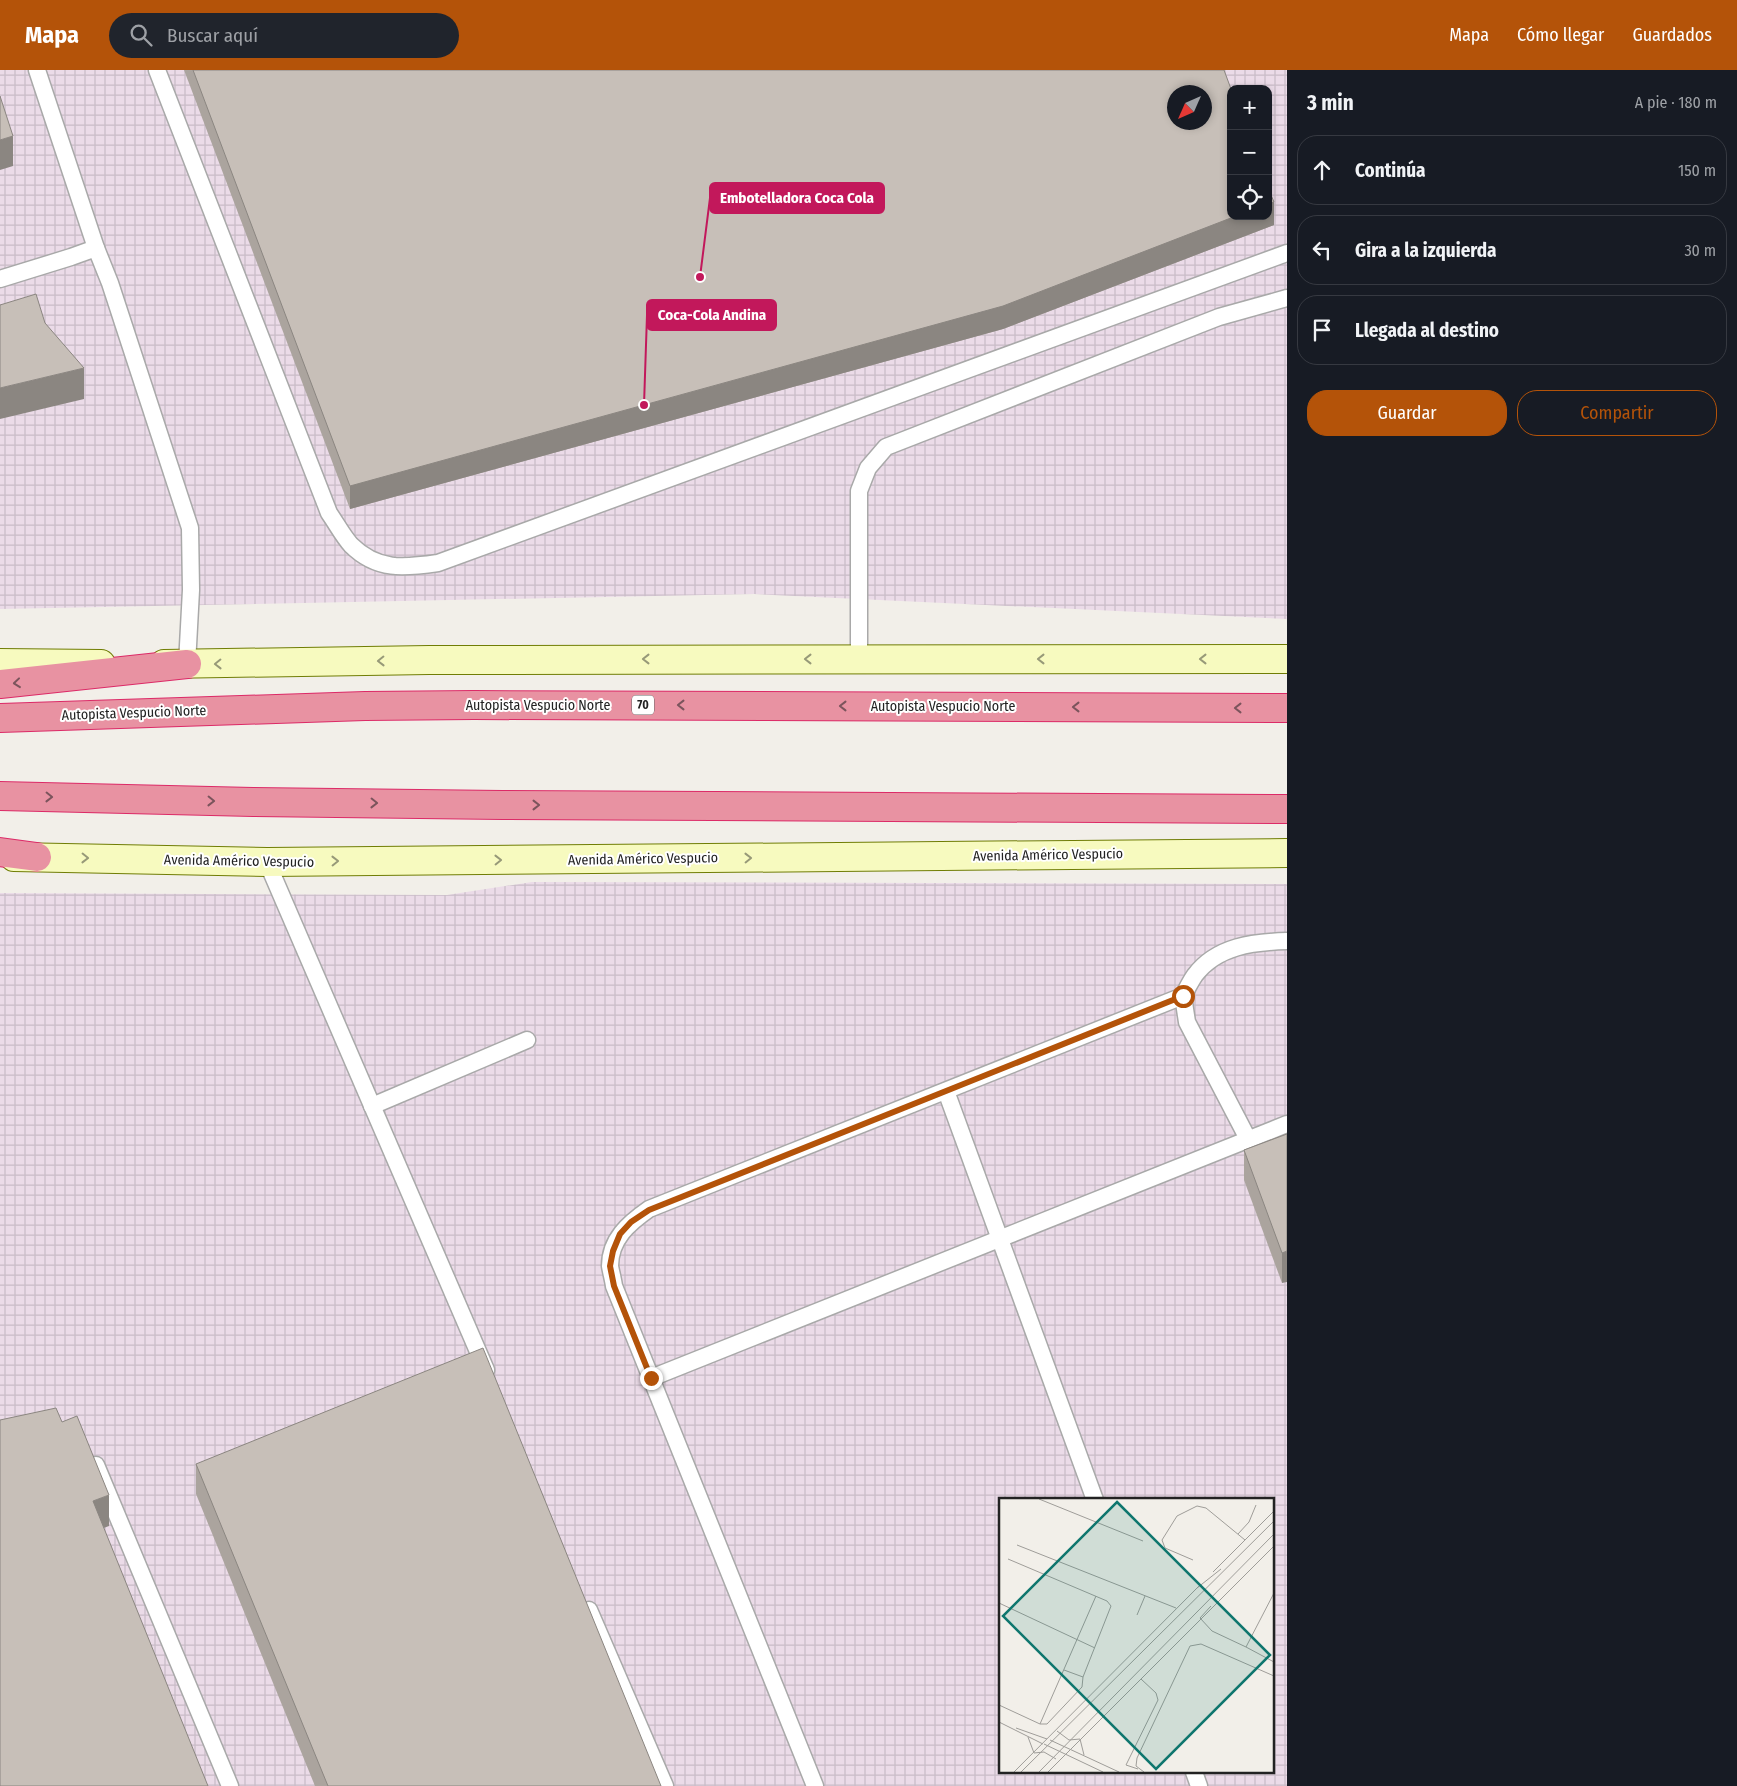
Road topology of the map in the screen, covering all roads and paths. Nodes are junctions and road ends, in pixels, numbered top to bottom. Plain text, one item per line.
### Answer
1 (37, 70) edge
2 (157, 70) edge
3 (96, 248) junction
4 (1287, 253) edge
5 (0, 279) edge
6 (1287, 298) edge
7 (859, 659) junction
8 (1287, 659) edge
9 (0, 663) edge
10 (187, 664) junction
11 (0, 684) edge
12 (1287, 708) edge
13 (0, 718) edge
14 (0, 796) edge
15 (1287, 809) edge
16 (0, 852) edge
17 (1287, 853) edge
18 (0, 857) edge
19 (37, 857) junction
20 (267, 862) junction
21 (1287, 941) edge
22 (1183, 996) junction
23 (527, 1040) dead end
24 (946, 1091) junction
25 (372, 1106) junction
26 (1287, 1124) edge
27 (1248, 1140) junction
28 (1000, 1238) junction
29 (651, 1378) junction
30 (493, 1387) edge
31 (90, 1449) edge
32 (1094, 1498) edge
33 (583, 1596) edge
34 (230, 1786) edge
35 (665, 1786) edge
36 (815, 1786) edge

1 - 3 lane
2 - 4 lane
3 - 5 lane
3 - 10 lane
6 - 7 lane
8 -> 7 main road
7 -> 10 main road
9 - 10 main road
10 -> 11 highway
12 -> 13 highway, Autopista Vespucio Norte / 70
14 -> 15 highway
16 - 19 highway
20 -> 17 main road, Avenida Américo Vespucio
18 - 19 main road, Avenida Américo Vespucio
19 -> 20 main road, Avenida Américo Vespucio
20 - 25 lane
21 - 22 lane
22 - 24 lane
22 - 27 lane
23 - 25 lane
24 - 28 lane
24 - 29 lane
25 - 30 lane
26 - 27 lane
27 - 28 lane
28 - 29 lane
28 - 32 lane
29 - 36 lane
31 - 34 lane
33 - 35 lane

